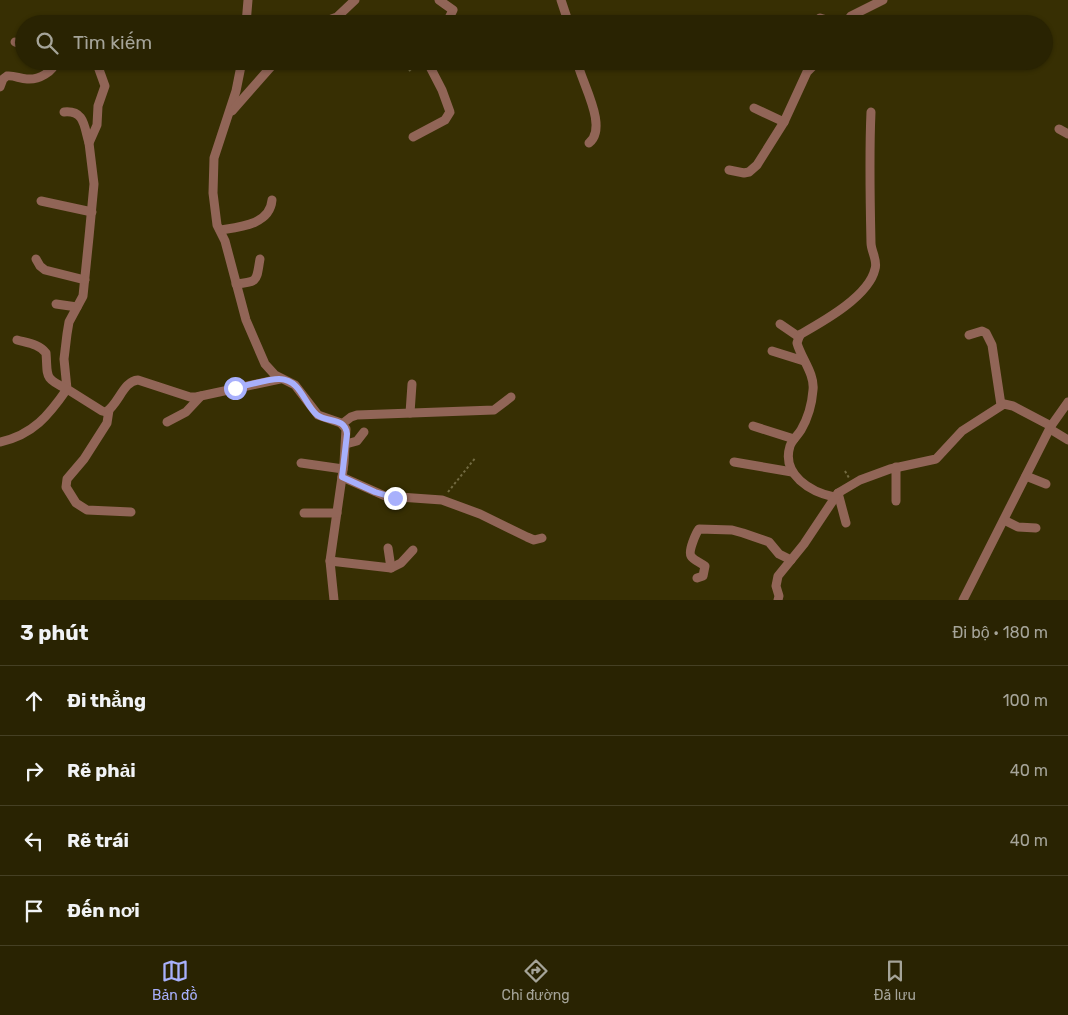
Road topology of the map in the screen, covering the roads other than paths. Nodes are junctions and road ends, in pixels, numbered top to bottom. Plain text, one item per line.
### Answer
1 (248, 0) edge
2 (354, 0) edge
3 (439, 0) edge
4 (561, 0) edge
5 (883, 0) edge
6 (247, 15) edge
7 (340, 15) edge
8 (450, 15) edge
9 (565, 15) edge
10 (853, 15) edge
11 (51, 70) edge
12 (99, 70) edge
13 (240, 70) edge
14 (268, 70) edge
15 (432, 70) edge
16 (579, 70) edge
17 (809, 70) edge
18 (0, 88) edge
19 (754, 108) dead end
20 (64, 112) dead end
21 (871, 112) dead end
22 (228, 116) junction
23 (784, 122) junction
24 (413, 137) dead end
25 (89, 143) junction
26 (589, 143) dead end
27 (729, 170) dead end
28 (272, 200) dead end
29 (41, 201) dead end
30 (92, 212) junction
31 (220, 230) junction
32 (36, 259) dead end
33 (260, 259) dead end
34 (85, 280) junction
35 (236, 284) junction
36 (56, 304) dead end
37 (78, 307) junction
38 (780, 324) dead end
39 (969, 335) dead end
40 (799, 336) junction
41 (17, 340) dead end
42 (772, 351) dead end
43 (804, 361) junction
44 (280, 379) junction
45 (412, 384) dead end
46 (67, 389) junction
47 (201, 396) junction
48 (511, 397) dead end
49 (1068, 402) edge
50 (1001, 405) junction
51 (109, 410) junction
52 (410, 413) junction
53 (167, 422) dead end
54 (342, 424) junction
55 (753, 426) dead end
56 (1050, 428) junction
57 (364, 432) dead end
58 (794, 439) junction
59 (1068, 440) edge
60 (0, 442) edge
61 (346, 444) junction
62 (734, 462) dead end
63 (301, 463) dead end
64 (896, 467) junction
65 (792, 472) junction
66 (342, 473) junction
67 (1026, 476) junction
68 (1046, 484) dead end
69 (836, 495) junction
70 (896, 501) dead end
71 (131, 512) dead end
72 (337, 513) junction
73 (304, 514) dead end
74 (1004, 520) junction
75 (846, 523) dead end
76 (1036, 528) dead end
77 (542, 538) dead end
78 (388, 548) dead end
79 (413, 550) dead end
80 (790, 560) junction
81 (330, 561) junction
82 (391, 568) junction
83 (697, 578) dead end
84 (334, 600) edge
85 (778, 600) edge
86 (963, 600) edge

1 - 6 street
2 - 7 street
3 - 8 street
4 - 9 street
5 - 10 street
11 - 18 street
12 - 25 street
13 - 22 street
14 - 22 street
15 - 24 street
16 - 26 street
17 - 23 street
19 - 23 street
20 - 25 street
21 - 40 street
22 - 31 street
23 - 27 street
25 - 30 street
28 - 31 street
29 - 30 street
30 - 34 street
31 - 35 street
32 - 34 street
33 - 35 street
34 - 37 street
35 - 44 street
36 - 37 street
37 - 46 street
38 - 40 street
39 - 50 street
40 - 43 street
41 - 46 street
42 - 43 street
43 - 58 street
44 - 47 street
44 - 54 street
45 - 52 street
46 - 51 street
46 - 60 street
47 - 51 street
47 - 53 street
48 - 52 street
49 - 56 street
50 - 56 street
50 - 64 street
51 - 71 street
52 - 54 street
54 - 61 street
55 - 58 street
56 - 59 street
56 - 67 street
57 - 61 street
58 - 65 street
61 - 66 street
62 - 65 street
63 - 66 street
64 - 69 street
64 - 70 street
65 - 69 street
66 - 72 street
66 - 77 street
67 - 68 street
67 - 74 street
69 - 75 street
69 - 80 street
72 - 73 street
72 - 81 street
74 - 76 street
74 - 86 street
78 - 82 street
79 - 82 street
80 - 83 street
80 - 85 street
81 - 82 street
81 - 84 street

